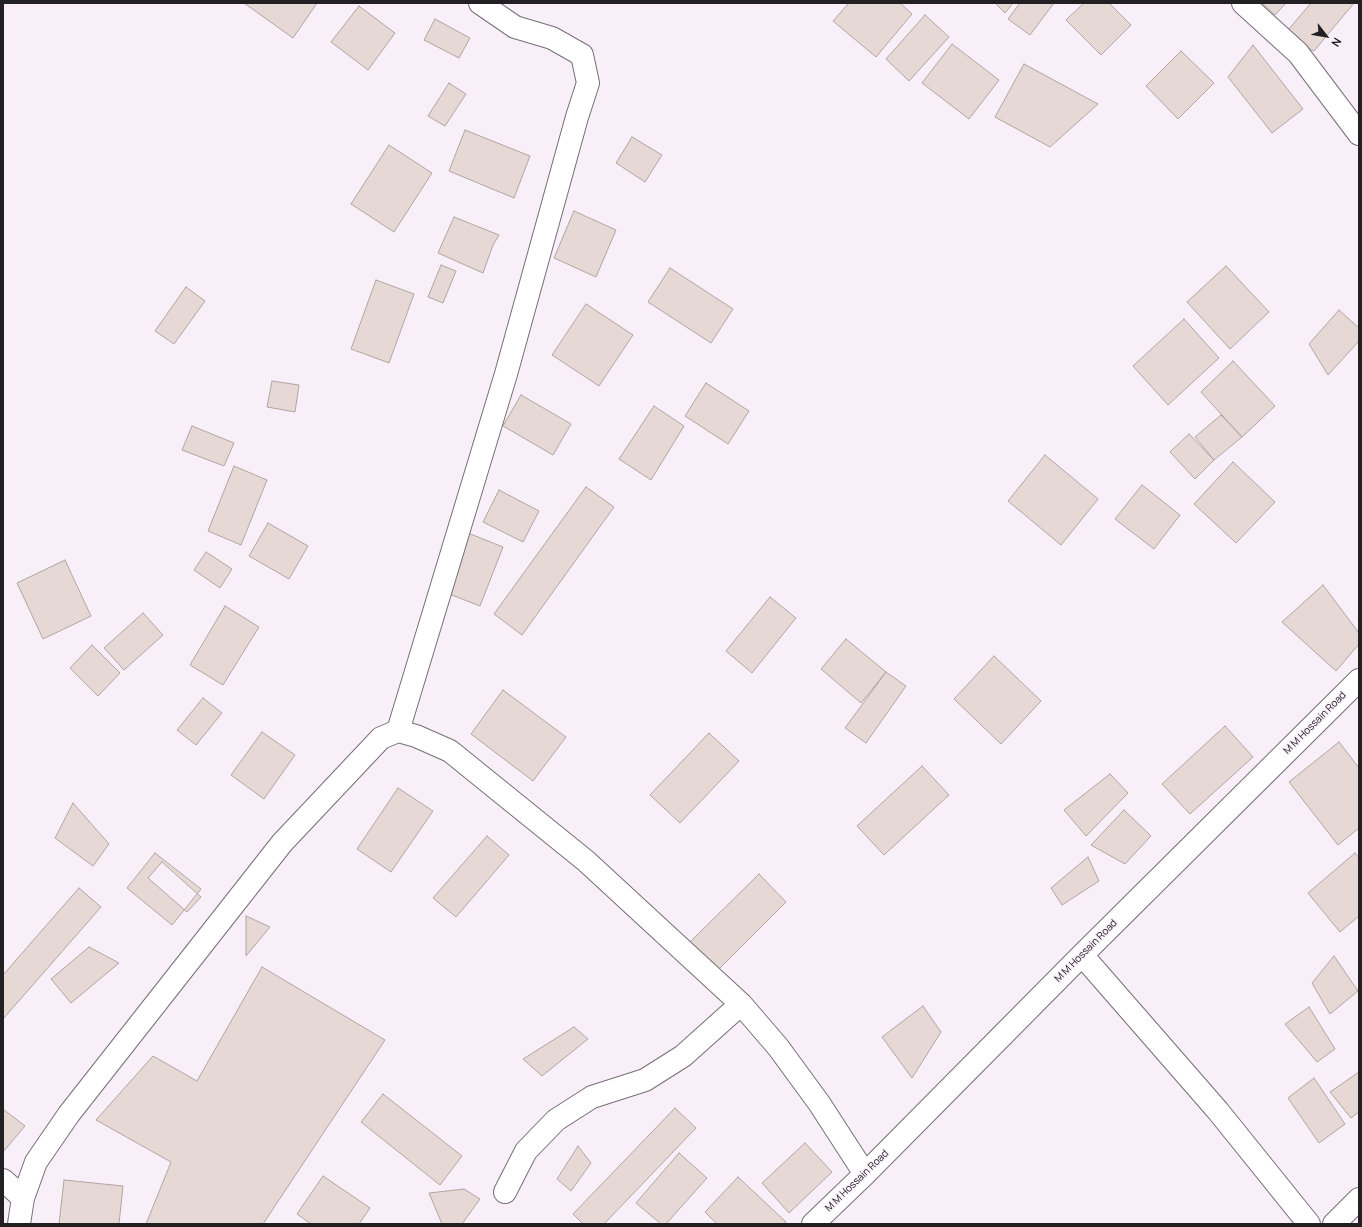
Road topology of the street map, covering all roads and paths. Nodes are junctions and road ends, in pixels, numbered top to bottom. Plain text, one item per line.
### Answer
1 (480, 3) edge
2 (1243, 3) edge
3 (1359, 134) edge
4 (1359, 680) edge
5 (398, 731) junction
6 (1082, 955) junction
7 (741, 1004) junction
8 (865, 1174) junction
9 (3, 1180) edge
10 (505, 1192) dead end
11 (24, 1198) junction
12 (1359, 1199) edge
13 (20, 1224) edge
14 (813, 1224) edge
15 (1309, 1224) edge
16 (1334, 1224) edge

1 - 5 street
2 - 3 street
4 - 6 street, M M Hossain Road
5 - 7 street
5 - 11 street
6 - 8 street, M M Hossain Road
6 - 15 street
7 - 8 street
7 - 10 street
8 - 14 street, M M Hossain Road
9 - 11 street
11 - 13 street
12 - 16 street

